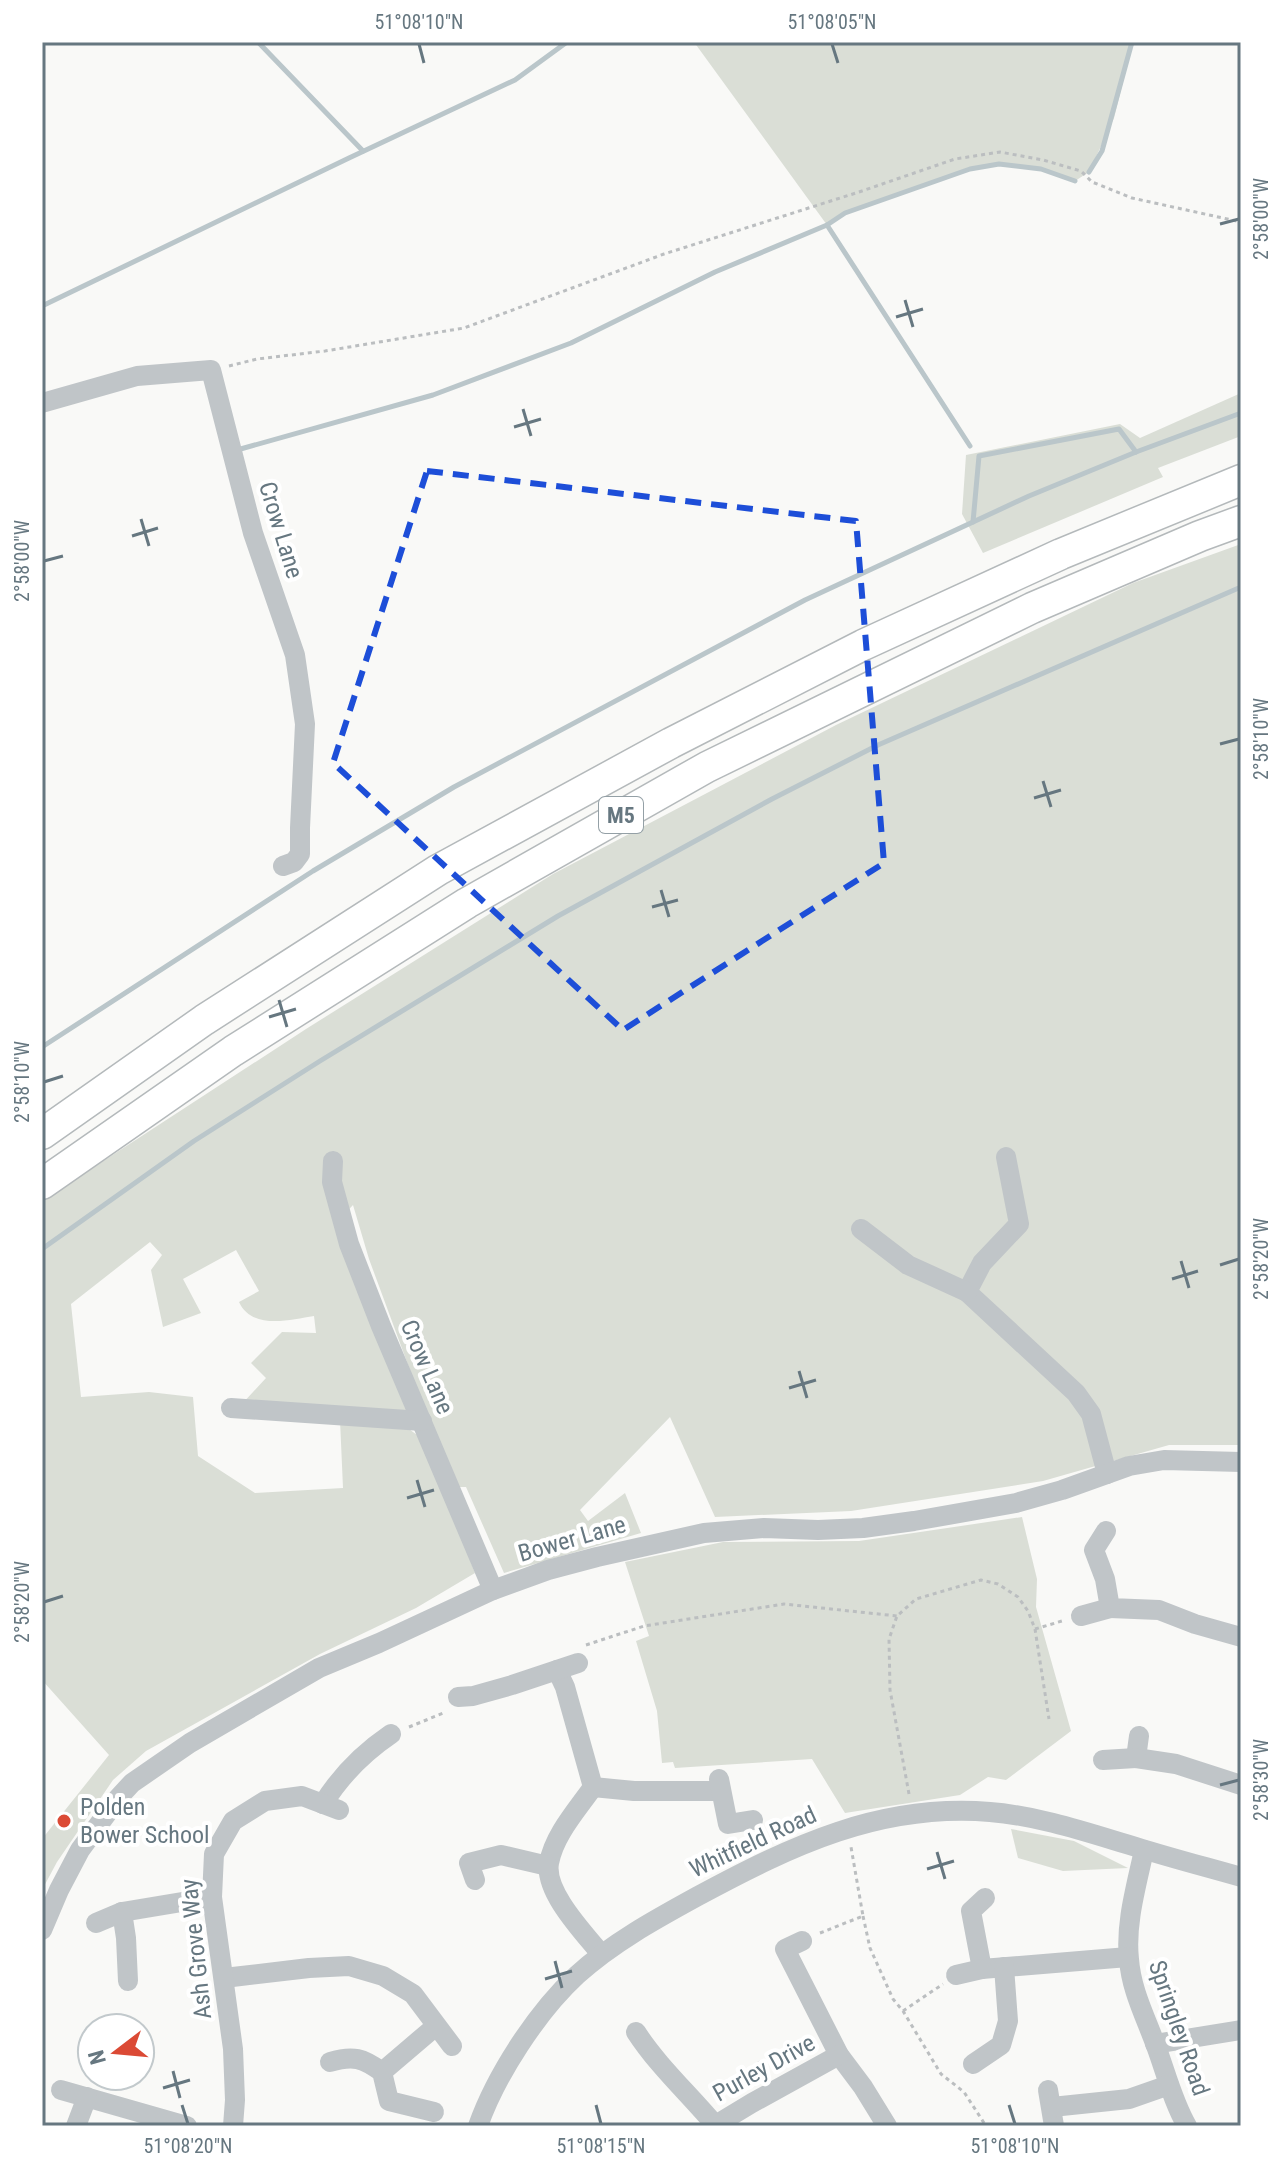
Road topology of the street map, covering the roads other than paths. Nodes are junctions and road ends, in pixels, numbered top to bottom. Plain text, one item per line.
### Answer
1 (42, 403) edge
2 (1241, 480) edge
3 (1241, 521) edge
4 (283, 866) dead end
5 (42, 1134) edge
6 (1006, 1157) dead end
7 (333, 1161) dead end
8 (42, 1184) edge
9 (861, 1229) dead end
10 (967, 1292) junction
11 (231, 1408) dead end
12 (422, 1421) junction
13 (1241, 1462) edge
14 (1107, 1474) junction
15 (1106, 1531) dead end
16 (493, 1590) junction
17 (1110, 1608) junction
18 (1081, 1616) road end
19 (1239, 1630) edge
20 (578, 1663) road end
21 (557, 1670) junction
22 (465, 1696) road end
23 (391, 1734) road end
24 (1139, 1736) dead end
25 (1136, 1758) junction
26 (1103, 1760) dead end
27 (1241, 1785) edge
28 (593, 1787) junction
29 (753, 1820) dead end
30 (1144, 1850) junction
31 (548, 1866) junction
32 (466, 1871) dead end
33 (1241, 1877) edge
34 (212, 1897) junction
35 (971, 1905) dead end
36 (122, 1912) junction
37 (96, 1923) dead end
38 (42, 1930) edge
39 (785, 1949) road end
40 (601, 1954) junction
41 (1128, 1957) junction
42 (1004, 1967) junction
43 (982, 1969) junction
44 (956, 1975) road end
45 (224, 1978) junction
46 (128, 1981) dead end
47 (436, 2026) junction
48 (1241, 2030) edge
49 (636, 2032) dead end
50 (1155, 2044) junction
51 (452, 2046) dead end
52 (839, 2055) junction
53 (332, 2056) dead end
54 (973, 2064) dead end
55 (382, 2072) junction
56 (1169, 2085) junction
57 (61, 2090) dead end
58 (87, 2097) junction
59 (1051, 2108) edge
60 (434, 2112) dead end
61 (714, 2125) edge
62 (76, 2126) edge
63 (187, 2126) edge
64 (233, 2126) edge
65 (478, 2126) edge
66 (887, 2126) edge
67 (1187, 2126) edge

1 - 4 street, Crow Lane
2 - 5 highway, M5
3 - 8 highway, M5
6 - 10 street
7 - 12 street, Crow Lane
9 - 10 street
10 - 14 street
11 - 12 street
12 - 16 street, Crow Lane
13 - 14 street, Bower Lane
14 - 16 street, Bower Lane
15 - 17 street
16 - 38 street, Bower Lane
17 - 18 street
17 - 19 street
20 - 21 street
21 - 22 street
21 - 28 street
23 - 34 street, Ash Grove Way
24 - 25 street
25 - 26 street
25 - 27 street
28 - 29 street
28 - 31 street
30 - 33 street, Whitfield Road
30 - 40 street, Whitfield Road
30 - 41 street, Springley Road
31 - 32 street
31 - 40 street
34 - 36 street
34 - 45 street, Ash Grove Way
35 - 43 street
36 - 37 street
36 - 46 street
39 - 52 street, Purley Drive
40 - 65 street, Whitfield Road
41 - 42 street
41 - 50 street, Springley Road
42 - 43 street
42 - 54 street
43 - 44 street
45 - 47 street
45 - 64 street, Ash Grove Way
47 - 51 street
47 - 55 street
48 - 50 street
49 - 61 street
50 - 56 street, Springley Road
52 - 61 street, Purley Drive
52 - 66 street, Purley Drive
53 - 55 street
55 - 60 street
56 - 59 street
56 - 67 street, Springley Road
57 - 58 street
58 - 62 street
58 - 63 street

